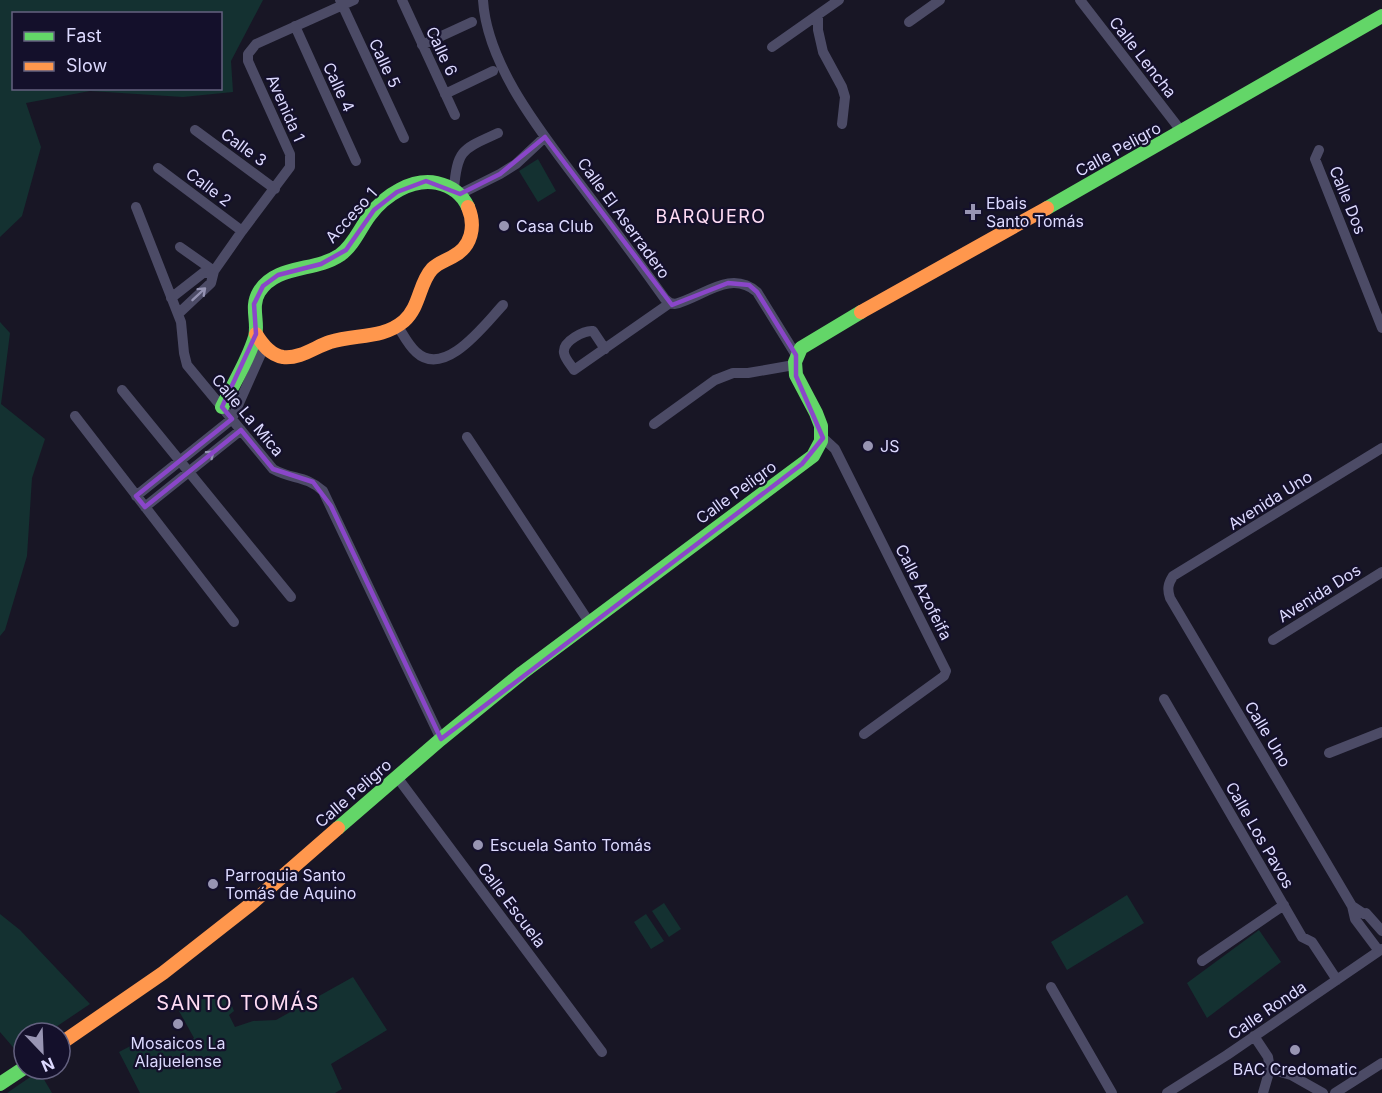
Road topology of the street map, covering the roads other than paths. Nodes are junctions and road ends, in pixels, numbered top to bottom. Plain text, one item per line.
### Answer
1 (354, 0) edge
2 (402, 0) edge
3 (483, 0) edge
4 (839, 0) edge
5 (939, 0) edge
6 (1080, 0) edge
7 (341, 3) edge
8 (818, 15) junction
9 (1382, 15) edge
10 (472, 22) dead end
11 (909, 22) dead end
12 (295, 26) junction
13 (422, 45) junction
14 (772, 47) dead end
15 (493, 71) dead end
16 (445, 94) junction
17 (455, 115) dead end
18 (842, 124) dead end
19 (195, 130) dead end
20 (1182, 132) junction
21 (498, 134) dead end
22 (545, 136) junction
23 (404, 138) dead end
24 (1319, 150) dead end
25 (356, 161) dead end
26 (159, 168) dead end
27 (275, 189) junction
28 (457, 192) junction
29 (136, 207) dead end
30 (242, 231) junction
31 (180, 247) dead end
32 (214, 271) junction
33 (171, 298) junction
34 (670, 303) junction
35 (503, 305) dead end
36 (178, 314) junction
37 (397, 325) junction
38 (1382, 328) edge
39 (256, 334) junction
40 (264, 347) junction
41 (605, 349) dead end
42 (795, 360) junction
43 (122, 390) dead end
44 (222, 407) junction
45 (75, 416) dead end
46 (232, 420) junction
47 (654, 424) dead end
48 (241, 430) junction
49 (467, 437) dead end
50 (823, 438) junction
51 (1382, 448) edge
52 (180, 462) junction
53 (189, 472) junction
54 (136, 496) junction
55 (145, 507) junction
56 (1382, 572) edge
57 (1173, 576) joint
58 (291, 597) dead end
59 (234, 622) dead end
60 (589, 622) junction
61 (1273, 640) dead end
62 (1164, 699) dead end
63 (1382, 732) edge
64 (864, 734) dead end
65 (441, 739) junction
66 (1329, 753) dead end
67 (398, 777) junction
68 (1284, 905) junction
69 (1352, 906) junction
70 (1382, 931) edge
71 (1381, 950) edge
72 (1202, 961) dead end
73 (1337, 980) junction
74 (1051, 987) dead end
75 (72, 1036) edge
76 (1254, 1036) junction
77 (602, 1052) dead end
78 (1382, 1063) edge
79 (1270, 1069) junction
80 (1169, 1092) edge
81 (1112, 1093) edge
82 (1263, 1093) edge
83 (1323, 1093) edge
84 (1335, 1093) edge

1 - 7 street, Avenida 1
2 - 13 street, Calle 6
3 - 22 street, Calle El Aserradero
4 - 8 street
5 - 11 street
6 - 20 street, Calle Lencha
7 - 12 street, Avenida 1
7 - 23 street, Calle 5
8 - 14 street
8 - 18 street
9 - 20 main road, Calle Peligro
10 - 13 street
12 - 25 street, Calle 4
12 - 27 street, Avenida 1
13 - 16 street, Calle 6
15 - 16 street
16 - 17 street, Calle 6
19 - 27 street, Calle 3
20 - 42 main road, Calle Peligro
21 - 28 street
22 - 28 street
22 - 34 street, Calle El Aserradero
24 - 38 street, Calle Dos
26 - 30 street, Calle 2
27 - 30 street, Avenida 1
28 - 37 main road
28 - 39 main road, Acceso 1
29 - 33 street, Calle La Mica
30 - 32 street, Avenida 1
31 - 32 street
32 - 33 street, Avenida 1
36 -> 32 street, Avenida 1
33 - 36 street, Calle La Mica
34 - 41 street
34 - 42 street, Calle El Aserradero
35 - 37 street
36 - 44 street, Calle La Mica
37 - 40 main road
39 - 40 main road, Acceso 1
39 - 44 main road, Acceso 1
40 - 46 street
42 - 47 street
42 - 50 main road
43 - 52 street
44 - 46 street, Calle La Mica
45 - 54 street
46 - 48 street, Calle La Mica
46 - 52 street
53 -> 48 street
48 - 65 street, Calle La Mica
49 - 60 street
50 - 60 main road, Calle Peligro
50 - 64 street, Calle Azofeifa
51 - 57 street, Avenida Uno
52 - 53 street
52 - 54 street
53 - 55 street
53 - 58 street
54 - 55 street
55 - 59 street
56 - 61 street, Avenida Dos
57 - 69 street, Calle Uno
60 - 65 main road, Calle Peligro
62 - 68 street, Calle Los Pavos
63 - 66 street
65 - 67 main road, Calle Peligro
67 - 75 main road, Calle Peligro
67 - 77 street, Calle Escuela
68 - 72 street
68 - 73 street, Calle Los Pavos
69 - 70 street, Calle Uno
69 - 71 street, Calle Uno
71 - 73 street, Calle Ronda
73 - 76 street, Calle Ronda
74 - 81 street
76 - 79 street
76 - 80 street, Calle Ronda
78 - 84 street
79 - 82 street
79 - 83 street

